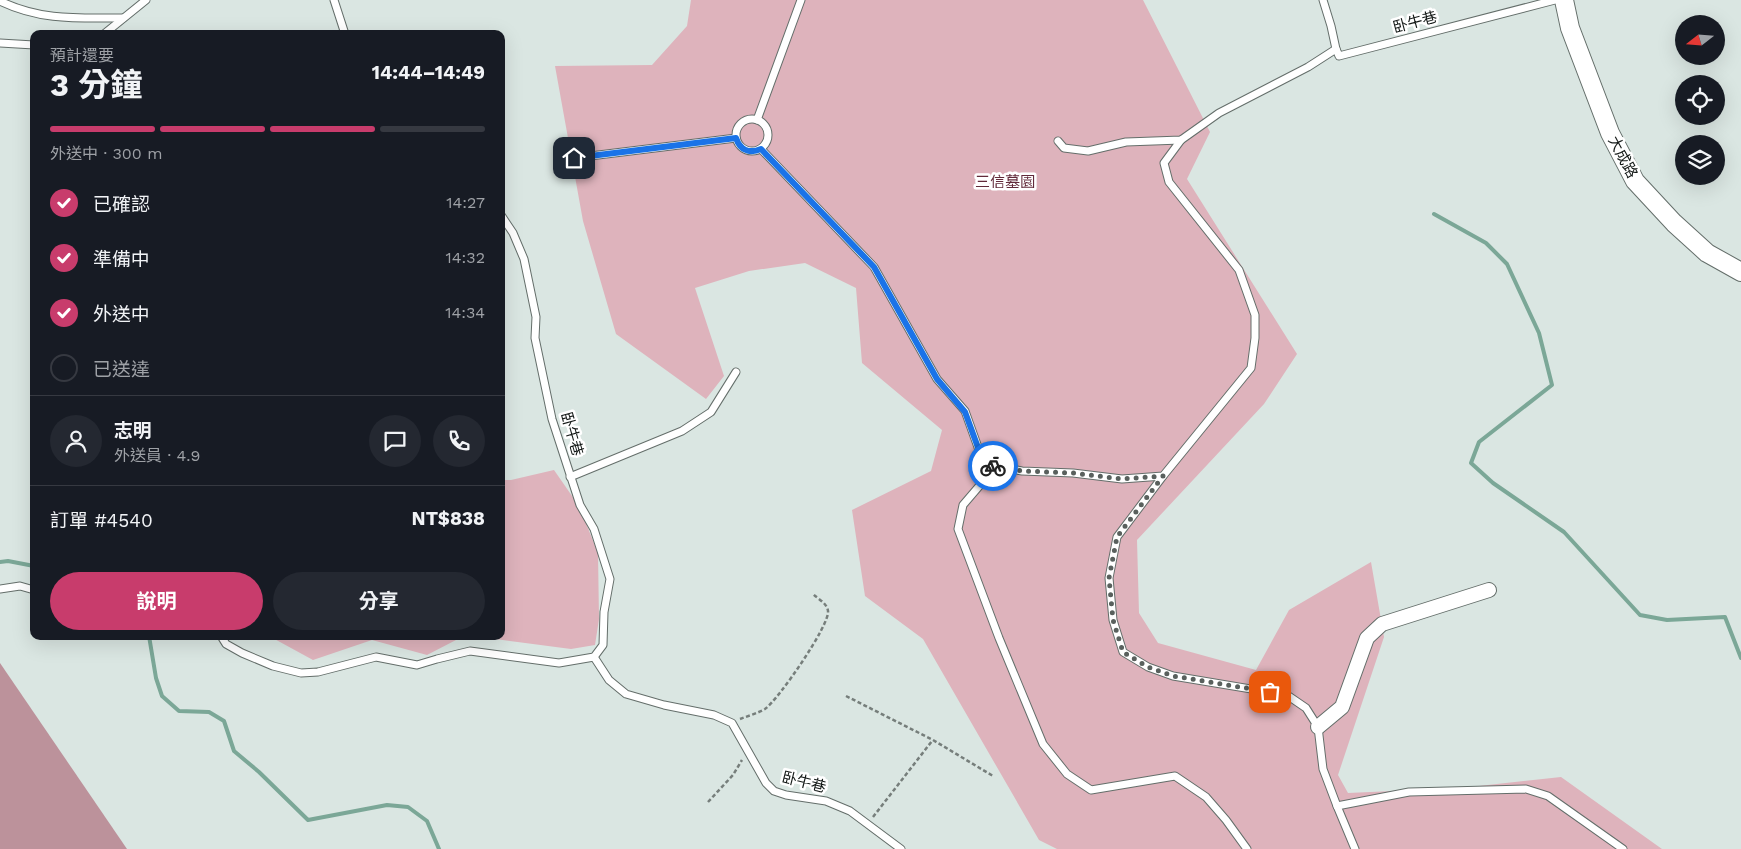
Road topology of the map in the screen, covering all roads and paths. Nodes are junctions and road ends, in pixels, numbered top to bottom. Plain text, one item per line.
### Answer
1 (146, 0) edge
2 (334, 0) edge
3 (801, 0) edge
4 (1322, 0) edge
5 (1555, 0) edge
6 (1564, 0) edge
7 (0, 2) edge
8 (123, 18) junction
9 (109, 30) edge
10 (344, 30) edge
11 (0, 43) edge
12 (30, 45) edge
13 (1336, 49) junction
14 (757, 120) junction
15 (736, 138) junction
16 (1181, 140) junction
17 (1058, 141) dead end
18 (761, 149) junction
19 (574, 158) dead end
20 (505, 221) edge
21 (1741, 272) edge
22 (736, 372) dead end
23 (984, 464) junction
24 (1163, 476) junction
25 (570, 477) junction
26 (0, 589) edge
27 (30, 589) edge
28 (1489, 590) dead end
29 (812, 594) dead end
30 (224, 640) edge
31 (594, 657) junction
32 (846, 696) dead end
33 (732, 722) junction
34 (1318, 727) junction
35 (933, 740) junction
36 (747, 750) junction
37 (993, 776) dead end
38 (708, 802) dead end
39 (1336, 806) junction
40 (867, 824) junction
41 (901, 849) edge
42 (1247, 849) edge
43 (1355, 849) edge
44 (1622, 849) edge

1 - 8 lane
2 - 10 lane
3 - 14 lane
4 - 13 lane
5 - 13 lane, 卧牛巷
6 - 21 street, 大成路
7 - 8 lane
8 - 9 lane
11 - 12 lane
13 - 16 lane
14 - 15 lane
14 - 18 lane
15 - 18 lane
15 - 19 lane
16 - 17 lane
16 - 24 lane
18 - 23 lane
20 - 25 lane, 卧牛巷
22 - 25 lane
23 - 24 lane
23 - 42 lane
24 - 34 lane
25 - 31 lane, 卧牛巷
26 - 27 lane
28 - 34 street
29 - 33 path
30 - 31 lane
31 - 33 lane
32 - 35 path
33 - 36 lane, 卧牛巷
34 - 39 lane
35 - 37 path
35 - 40 path
36 - 38 path
36 - 40 lane, 卧牛巷
39 - 43 lane
39 - 44 lane
40 - 41 lane, 卧牛巷

